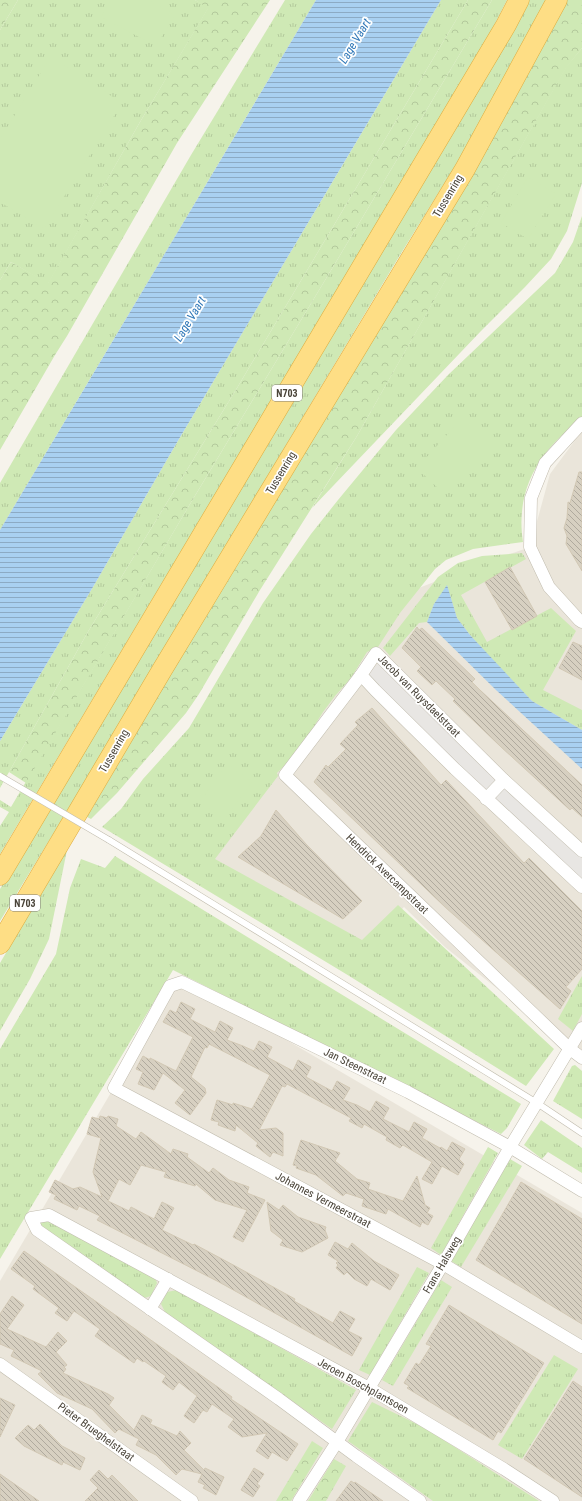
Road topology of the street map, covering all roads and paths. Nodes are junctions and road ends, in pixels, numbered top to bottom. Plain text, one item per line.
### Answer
1 (519, 0) edge
2 (557, 0) edge
3 (582, 423) edge
4 (582, 622) edge
5 (361, 675) junction
6 (0, 776) edge
7 (504, 780) junction
8 (486, 799) junction
9 (582, 851) edge
10 (0, 875) edge
11 (582, 887) edge
12 (0, 944) edge
13 (582, 1028) edge
14 (143, 1034) joint
15 (570, 1049) junction
16 (582, 1058) edge
17 (537, 1103) junction
18 (582, 1133) edge
19 (510, 1147) junction
20 (582, 1191) edge
21 (443, 1264) junction
22 (168, 1279) junction
23 (150, 1309) junction
24 (582, 1347) edge
25 (0, 1364) edge
26 (369, 1388) junction
27 (337, 1442) junction
28 (192, 1501) edge
29 (299, 1501) edge
30 (420, 1501) edge
31 (553, 1501) edge

1 - 10 highway, N703
2 - 12 highway, Tussenring / N703
3 - 4 street
5 - 7 street, Jacob van Ruysdaelstraat
5 - 8 street
5 - 15 street, Hendrick Avercampstraat
6 - 17 lane, bridge
7 - 8 street
7 - 9 street, Jacob van Ruysdaelstraat
8 - 11 street
13 - 15 street, Frans Halsweg
14 - 19 street, Jan Steenstraat
14 - 21 street, Johannes Vermeerstraat
15 - 16 street, Hendrick Avercampstraat
15 - 17 street, Frans Halsweg
17 - 18 lane
17 - 19 street, Frans Halsweg
19 - 20 street, Jan Steenstraat
19 - 21 street, Frans Halsweg
21 - 24 street, Johannes Vermeerstraat
21 - 26 street, Frans Halsweg
22 - 23 street
22 - 23 street, Jeroen Boschplantsoen
22 - 26 street, Jeroen Boschplantsoen
23 - 27 street, Jeroen Boschplantsoen
25 - 28 street, Pieter Brueghelstraat
26 - 27 street, Frans Halsweg
26 - 31 street, Jeroen Boschplantsoen
27 - 29 street, Frans Halsweg
27 - 30 street, Jeroen Boschplantsoen

